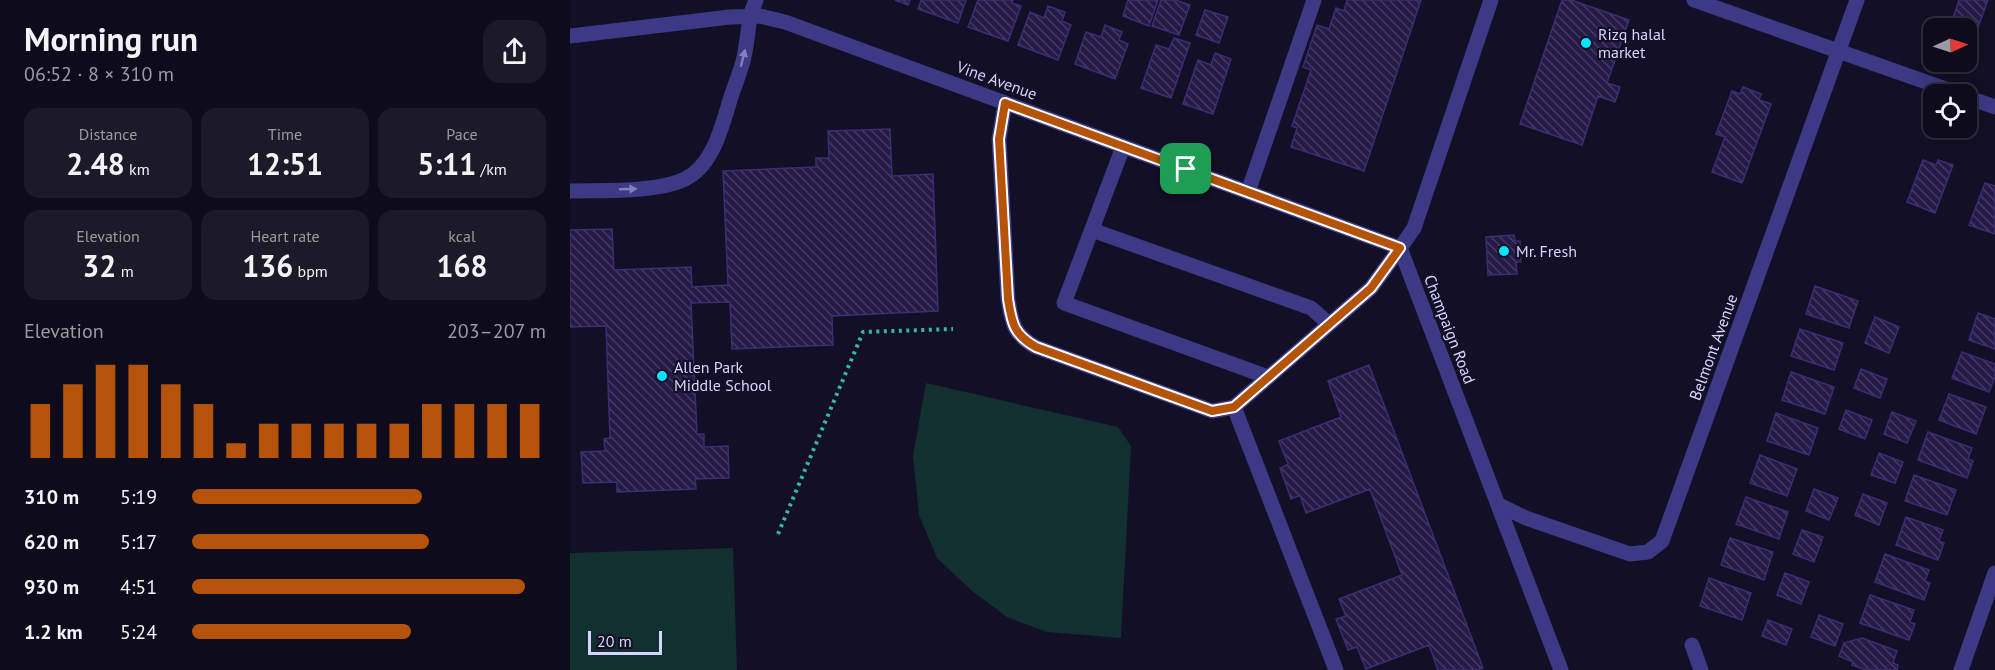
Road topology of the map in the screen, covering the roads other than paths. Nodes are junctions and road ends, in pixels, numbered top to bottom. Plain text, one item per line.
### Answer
1 (756, 0) edge
2 (1314, 0) edge
3 (1491, 0) edge
4 (1694, 0) edge
5 (1857, 0) edge
6 (750, 16) junction
7 (570, 36) edge
8 (1839, 51) junction
9 (1932, 84) edge
10 (1977, 101) edge
11 (1005, 103) junction
12 (1995, 107) edge
13 (1123, 147) junction
14 (570, 191) edge
15 (1248, 192) junction
16 (1092, 230) junction
17 (1400, 248) junction
18 (1329, 324) junction
19 (1268, 377) junction
20 (1234, 407) junction
21 (1499, 506) junction
22 (1995, 573) edge
23 (1692, 645) dead end
24 (1336, 670) edge
25 (1561, 670) edge
26 (1701, 670) edge
27 (1961, 670) edge

1 - 6 street
2 - 15 street
3 - 17 street
4 - 8 street
5 - 8 street, Belmont Avenue
6 - 7 street, Vine Avenue
6 - 11 street, Vine Avenue
14 -> 6 street
8 - 9 street
8 - 21 street, Belmont Avenue
10 - 12 street
11 - 13 street, Vine Avenue
11 - 20 street
13 - 15 street, Vine Avenue
13 - 16 street
15 - 17 street, Vine Avenue
16 - 18 street
16 - 19 street
17 - 18 street
17 - 21 street, Champaign Road
18 - 19 street
19 - 20 street
20 - 24 street
21 - 25 street, Champaign Road
22 - 27 street
23 - 26 street

